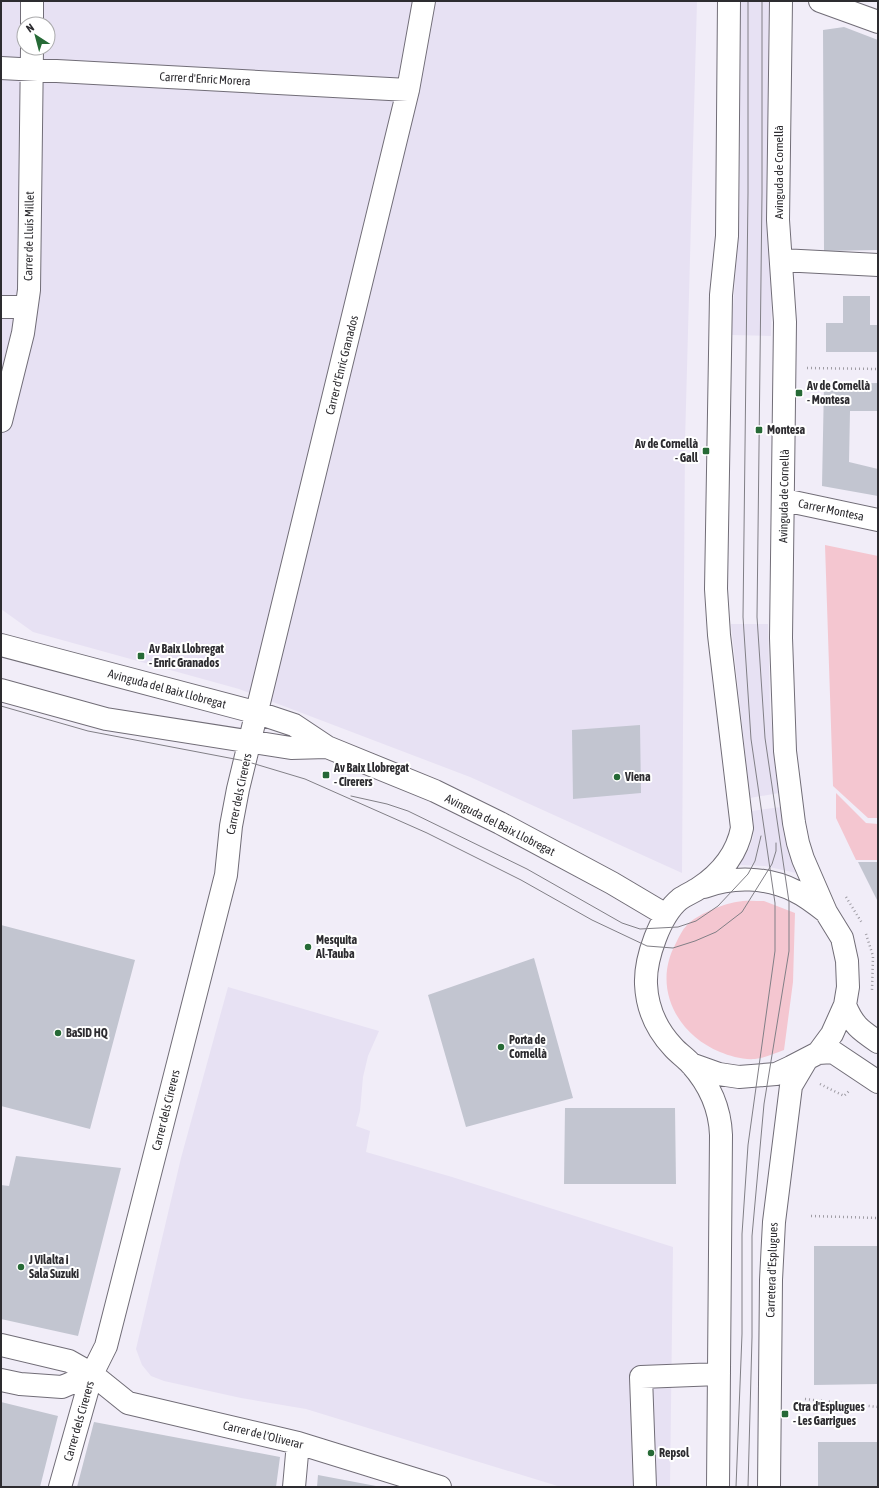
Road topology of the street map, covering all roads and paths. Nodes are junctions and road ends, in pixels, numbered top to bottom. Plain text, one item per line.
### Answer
1 (32, 1) edge
2 (424, 1) edge
3 (729, 1) edge
4 (781, 1) edge
5 (820, 1) edge
6 (32, 16) edge
7 (878, 22) edge
8 (32, 56) edge
9 (1, 68) edge
10 (32, 70) junction
11 (408, 90) junction
12 (791, 261) junction
13 (878, 265) edge
14 (1, 307) edge
15 (26, 307) junction
16 (807, 368) dead end
17 (878, 369) edge
18 (1, 421) edge
19 (784, 500) junction
20 (878, 520) edge
21 (1, 630) edge
22 (1, 645) edge
23 (30, 652) junction
24 (1, 690) edge
25 (254, 728) junction
26 (327, 747) junction
27 (698, 889) junction
28 (842, 892) dead end
29 (826, 912) junction
30 (666, 915) junction
31 (871, 996) dead end
32 (844, 1005) junction
33 (878, 1042) edge
34 (812, 1056) junction
35 (691, 1064) junction
36 (870, 1077) edge
37 (817, 1082) dead end
38 (811, 1216) dead end
39 (878, 1218) edge
40 (1, 1345) edge
41 (92, 1374) junction
42 (719, 1374) junction
43 (1, 1380) edge
44 (805, 1399) dead end
45 (878, 1407) edge
46 (298, 1443) junction
47 (60, 1487) edge
48 (294, 1487) edge
49 (440, 1487) edge
50 (645, 1487) edge
51 (718, 1487) edge
52 (769, 1487) edge

1 - 6 street
2 - 11 street, Carrer d'Enric Granados
3 - 27 street, Avinguda de Cornellà
4 - 12 street, Avinguda de Cornellà
5 - 7 street
8 - 10 street, Carrer de Lluís Millet
9 - 10 street, Carrer d'Enric Morera
10 - 11 street, Carrer d'Enric Morera
10 - 15 street, Carrer de Lluís Millet
11 - 25 street, Carrer d'Enric Granados
12 - 13 street
12 - 19 street, Avinguda de Cornellà
14 - 15 street
15 - 18 street, Carrer de Lluís Millet
16 - 17 path
19 - 20 street, Carrer Montesa
19 - 29 street, Avinguda de Cornellà
21 - 23 street
22 - 23 street, Avinguda del Baix Llobregat
23 - 25 street, Avinguda del Baix Llobregat
24 - 25 street, Avinguda del Baix Llobregat
25 - 26 street, Avinguda del Baix Llobregat
25 - 26 street, Avinguda del Baix Llobregat
25 - 41 street, Carrer dels Cirerers
26 - 30 street, Avinguda del Baix Llobregat
27 - 29 street, Avinguda de Cornellà
27 - 30 street, Avinguda de Cornellà
28 - 31 path
29 - 32 street, Avinguda de Cornellà
30 - 35 street, Carretera d'Esplugues
32 - 33 street
32 - 34 street, Carretera d'Esplugues
34 - 35 street, Carretera d'Esplugues
34 - 36 street
34 - 52 street, Carretera d'Esplugues
35 - 42 street, Carretera d'Esplugues
36 - 37 path
38 - 39 path
40 - 41 street, Carrer de l'Oliverar
41 - 43 street
41 - 46 street, Carrer de l'Oliverar
41 - 47 street, Carrer dels Cirerers
42 - 50 street
42 - 51 street, Carretera d'Esplugues
44 - 45 path
46 - 48 street
46 - 49 street, Carrer de l'Oliverar

